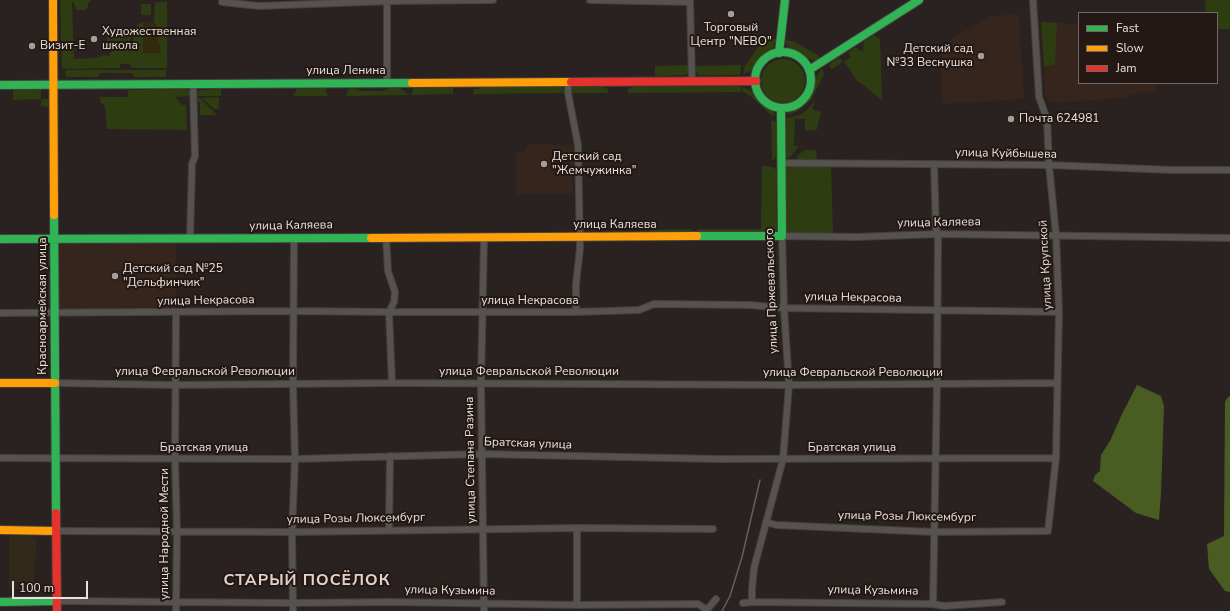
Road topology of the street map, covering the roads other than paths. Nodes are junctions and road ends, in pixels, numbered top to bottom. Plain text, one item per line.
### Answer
1 (53, 0) edge
2 (492, 0) edge
3 (590, 0) edge
4 (785, 0) edge
5 (919, 0) edge
6 (1033, 0) edge
7 (387, 1) edge
8 (690, 1) edge
9 (222, 2) dead end
10 (295, 3) edge
11 (779, 53) junction
12 (809, 70) junction
13 (756, 81) junction
14 (568, 82) junction
15 (695, 82) junction
16 (387, 83) junction
17 (193, 84) junction
18 (0, 85) edge
19 (53, 85) junction
20 (781, 108) junction
21 (781, 163) junction
22 (934, 164) junction
23 (1050, 165) junction
24 (1230, 170) edge
25 (938, 234) junction
26 (1056, 235) junction
27 (580, 236) junction
28 (782, 236) junction
29 (386, 237) junction
30 (484, 237) junction
31 (0, 238) edge
32 (294, 238) junction
33 (1230, 238) edge
34 (54, 239) junction
35 (190, 239) junction
36 (784, 308) junction
37 (937, 310) junction
38 (293, 311) junction
39 (176, 312) junction
40 (389, 312) junction
41 (481, 312) junction
42 (576, 312) junction
43 (1059, 312) junction
44 (0, 313) edge
45 (55, 313) junction
46 (0, 383) edge
47 (55, 383) junction
48 (392, 383) junction
49 (1057, 383) junction
50 (293, 384) junction
51 (481, 384) junction
52 (937, 384) junction
53 (175, 385) junction
54 (789, 385) junction
55 (482, 454) junction
56 (390, 456) junction
57 (0, 458) edge
58 (1056, 458) junction
59 (56, 459) junction
60 (176, 459) junction
61 (295, 459) junction
62 (782, 459) junction
63 (935, 459) junction
64 (766, 522) junction
65 (577, 528) junction
66 (713, 529) dead end
67 (0, 530) edge
68 (389, 530) junction
69 (482, 530) junction
70 (56, 531) junction
71 (177, 531) junction
72 (1048, 531) joint
73 (292, 532) junction
74 (934, 532) junction
75 (716, 599) dead end
76 (57, 601) junction
77 (0, 602) edge
78 (752, 602) junction
79 (1002, 602) dead end
80 (176, 603) junction
81 (293, 603) junction
82 (484, 603) junction
83 (743, 603) dead end
84 (933, 604) junction
85 (578, 606) junction
86 (706, 610) edge
87 (57, 611) edge
88 (176, 611) edge
89 (293, 611) edge
90 (484, 611) edge

1 - 19 street, Красноармейская улица
2 - 7 street
3 - 8 street
4 - 11 street
5 - 12 street
6 - 23 street, улица Крупской
7 - 10 street
7 - 16 street
8 - 15 street
9 - 10 street
11 - 12 street
11 - 13 street
12 - 20 street
13 - 15 street, улица Ленина
13 - 20 street
14 - 15 street, улица Ленина
14 - 16 street, улица Ленина
14 - 27 street
16 - 17 street, улица Ленина
17 - 19 street, улица Ленина
17 - 35 street
18 - 19 street, улица Ленина
19 - 34 street, Красноармейская улица
20 - 21 street, улица Пржевальского
21 - 22 street, улица Куйбышева
21 - 28 street, улица Пржевальского
22 - 23 street, улица Куйбышева
22 - 25 street
23 - 24 street, улица Куйбышева
23 - 26 street, улица Крупской
25 - 26 street, улица Каляева
25 - 28 street, улица Каляева
25 - 37 street
26 - 33 street, улица Каляева
26 - 43 street, улица Крупской
27 - 28 street, улица Каляева
27 - 30 street, улица Каляева
27 - 42 street
28 - 36 street, улица Пржевальского
29 - 30 street, улица Каляева
29 - 32 street, улица Каляева
29 - 40 street
30 - 41 street, улица Степана Разина
31 - 34 street, улица Каляева
32 - 35 street, улица Каляева
32 - 38 street
34 - 35 street, улица Каляева
34 - 45 street, Красноармейская улица
36 - 37 street, улица Некрасова
36 - 42 street, улица Некрасова
36 - 54 street, улица Пржевальского
37 - 43 street, улица Некрасова
37 - 52 street
38 - 39 street, улица Некрасова
38 - 40 street, улица Некрасова
38 - 50 street
39 - 45 street, улица Некрасова
39 - 53 street, улица Народной Мести
40 - 41 street, улица Некрасова
40 - 48 street
41 - 42 street, улица Некрасова
41 - 51 street, улица Степана Разина
43 - 49 street, улица Крупской
44 - 45 street, улица Некрасова
45 - 47 street, Красноармейская улица
46 - 47 street, улица Февральской Революции
47 - 53 street, улица Февральской Революции
47 - 59 street, Красноармейская улица
48 - 50 street, улица Февральской Революции
48 - 51 street, улица Февральской Революции
49 - 52 street, улица Февральской Революции
49 - 58 street, улица Крупской
50 - 53 street, улица Февральской Революции
50 - 61 street
51 - 54 street, улица Февральской Революции
51 - 55 street, улица Степана Разина
52 - 54 street, улица Февральской Революции
52 - 63 street
53 - 60 street, улица Народной Мести
54 - 62 street, улица Пржевальского
55 - 56 street, Братская улица
55 - 62 street, Братская улица
55 - 69 street, улица Степана Разина
56 - 61 street, Братская улица
56 - 68 street
57 - 59 street, Братская улица
58 - 63 street, Братская улица
58 - 72 street, улица Крупской
59 - 60 street, Братская улица
59 - 70 street, Красноармейская улица
60 - 61 street, Братская улица
60 - 71 street, улица Народной Мести
61 - 73 street
62 - 63 street, Братская улица
62 - 64 street, улица Пржевальского
63 - 74 street
64 - 74 street, улица Розы Люксембург
64 - 78 street, улица Пржевальского
65 - 66 street, улица Розы Люксембург
65 - 69 street, улица Розы Люксембург
65 - 85 street
67 - 70 street, улица Розы Люксембург
68 - 69 street, улица Розы Люксембург
68 - 73 street, улица Розы Люксембург
69 - 82 street, улица Степана Разина
70 - 71 street, улица Розы Люксембург
70 - 76 street, Красноармейская улица
71 - 73 street, улица Розы Люксембург
71 - 80 street, улица Народной Мести
72 - 74 street, улица Розы Люксембург
73 - 81 street
74 - 84 street
75 - 86 street
76 - 77 street, улица Кузьмина
76 - 80 street, улица Кузьмина
76 - 87 street, Красноармейская улица
78 - 83 street, улица Кузьмина
78 - 84 street, улица Кузьмина
79 - 84 street, улица Кузьмина
80 - 81 street, улица Кузьмина
80 - 88 street, улица Народной Мести
81 - 82 street, улица Кузьмина
81 - 89 street
82 - 85 street, улица Кузьмина
82 - 90 street, улица Степана Разина
85 - 86 street, улица Кузьмина

